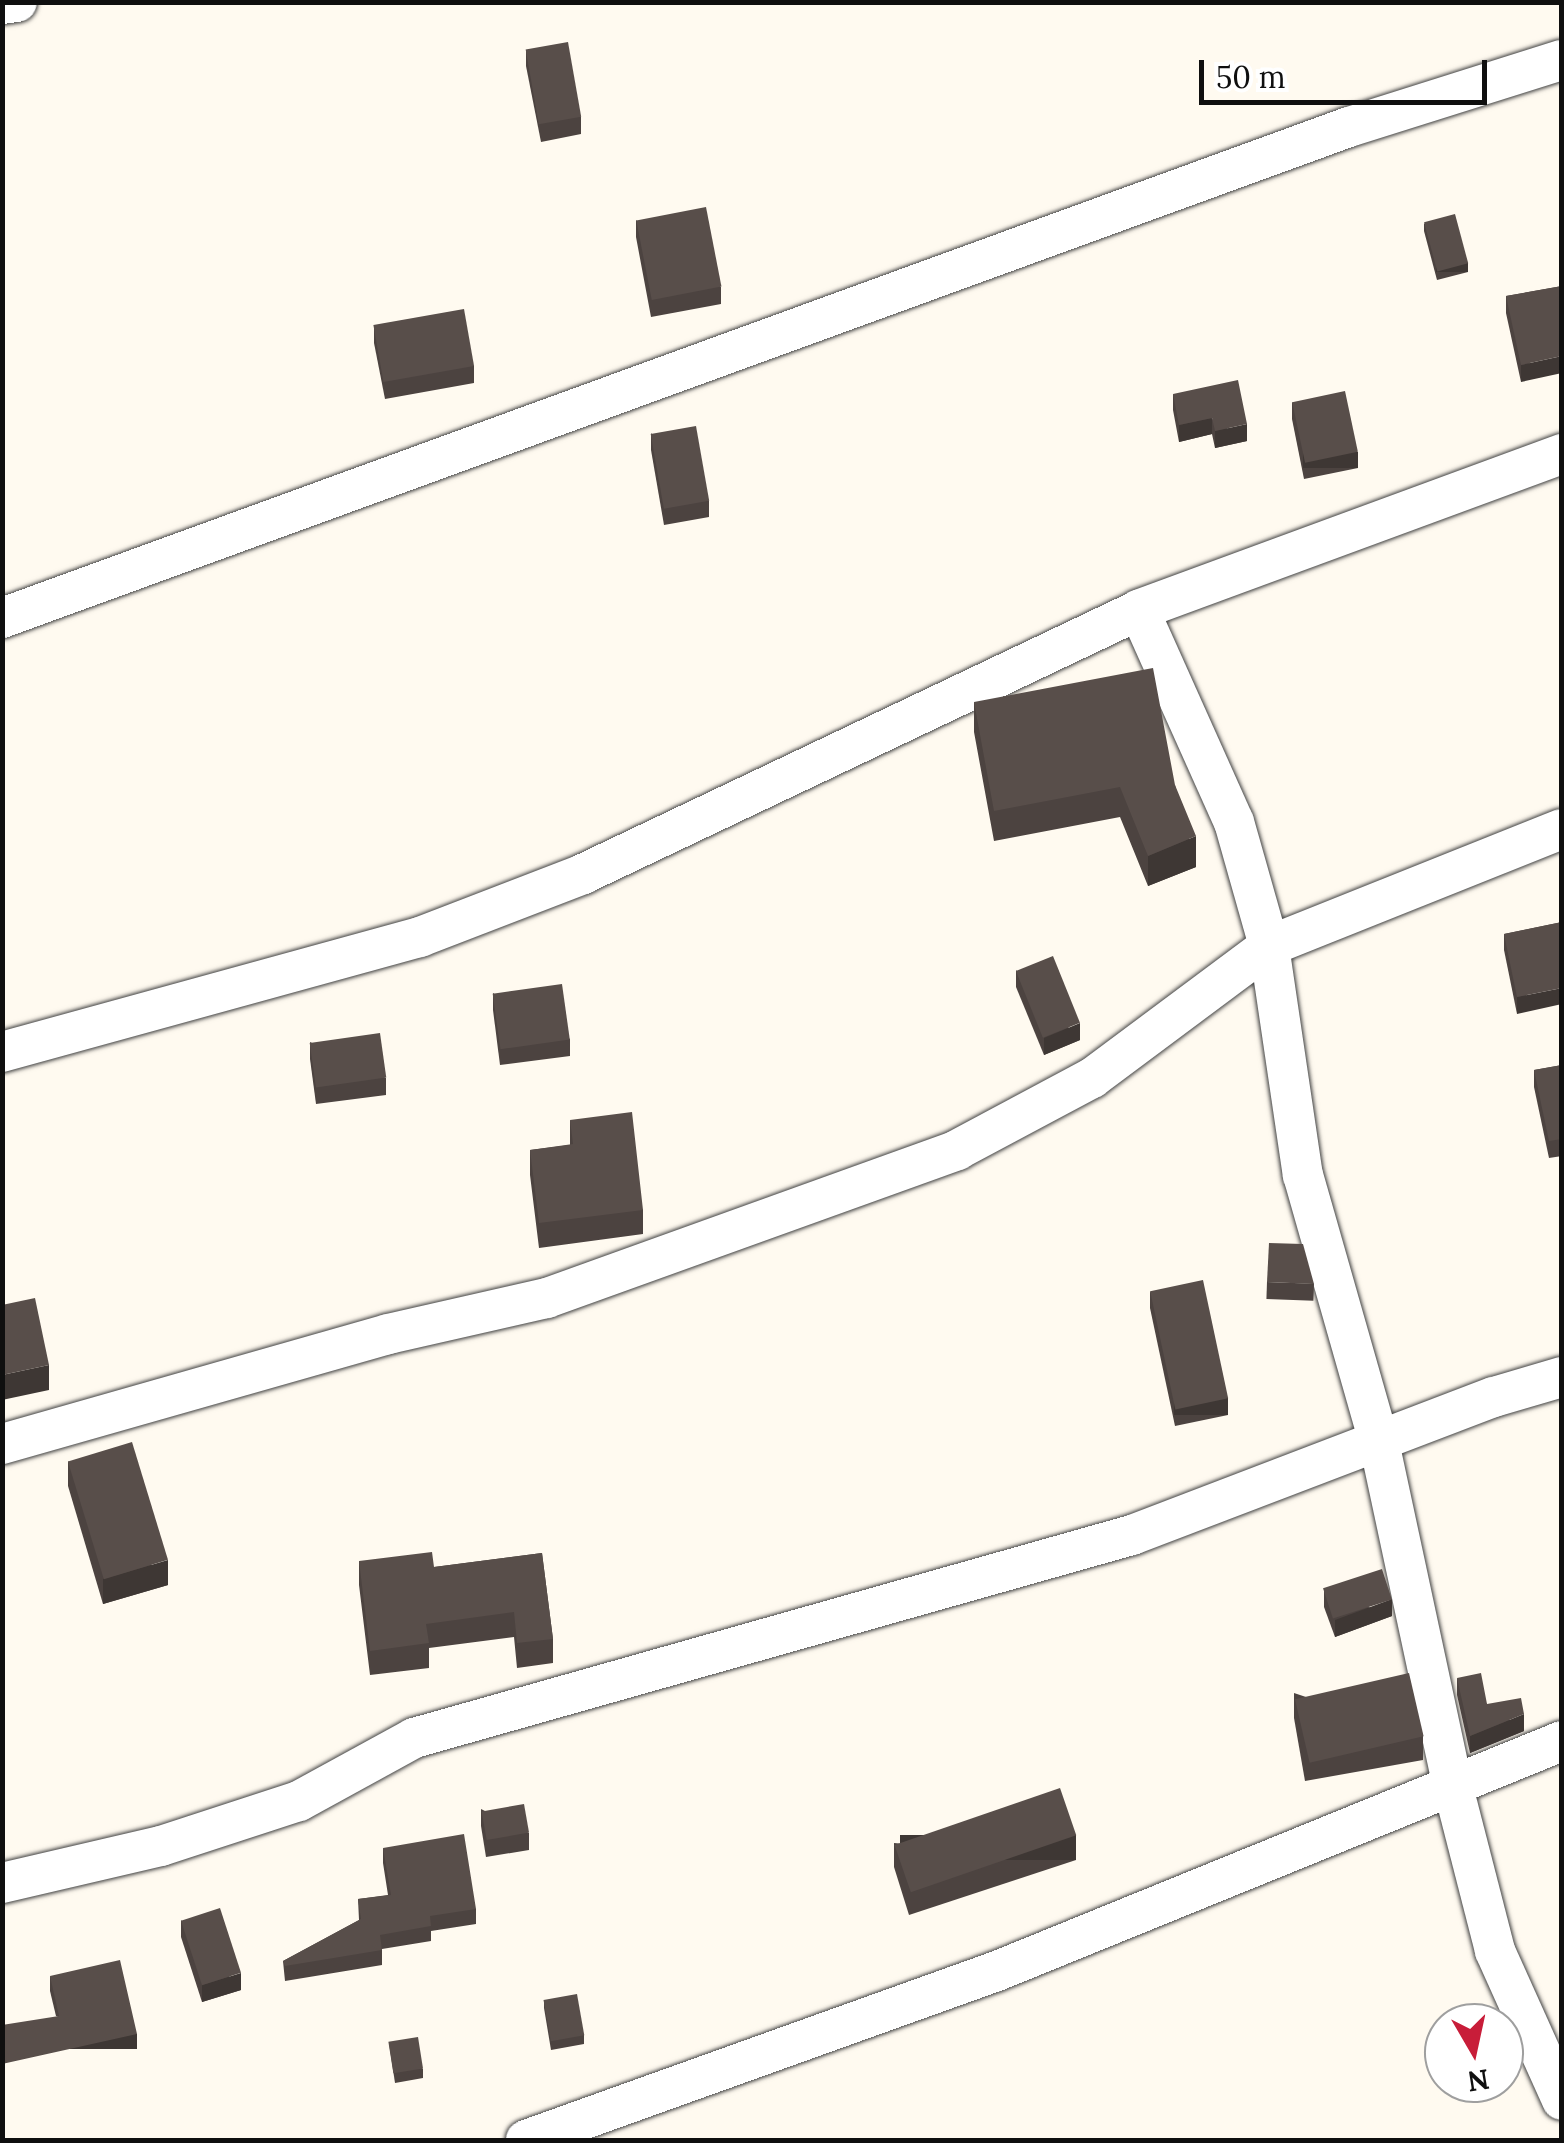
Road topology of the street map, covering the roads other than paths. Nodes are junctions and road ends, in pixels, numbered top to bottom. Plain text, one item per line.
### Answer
1 (17, 2) edge
2 (2, 4) edge
3 (1562, 60) edge
4 (1562, 454) edge
5 (1139, 610) junction
6 (2, 618) edge
7 (1562, 828) edge
8 (1269, 946) junction
9 (2, 1052) edge
10 (1562, 1378) edge
11 (1379, 1442) junction
12 (2, 1444) edge
13 (1562, 1741) edge
14 (1453, 1786) junction
15 (2, 1884) edge
16 (1562, 2100) edge
17 (526, 2140) edge

1 - 2 street
3 - 6 street
4 - 5 street
5 - 8 street
5 - 9 street
7 - 8 street
8 - 11 street
8 - 12 street
10 - 11 street
11 - 14 street
11 - 15 street
13 - 14 street
14 - 16 street
14 - 17 street

